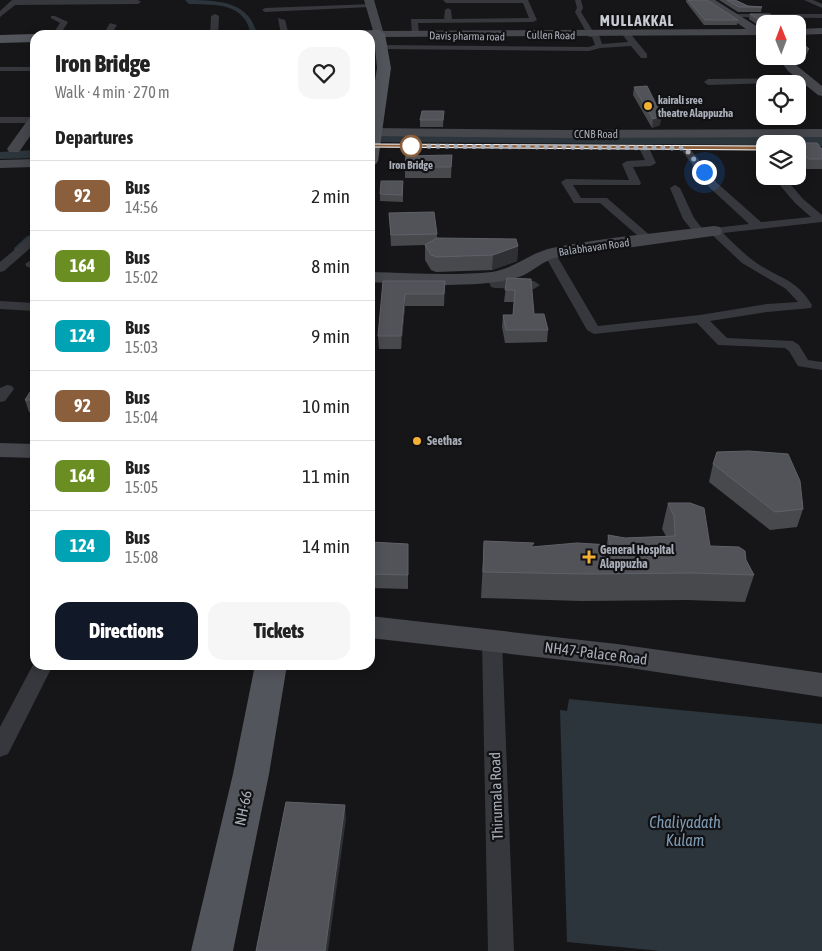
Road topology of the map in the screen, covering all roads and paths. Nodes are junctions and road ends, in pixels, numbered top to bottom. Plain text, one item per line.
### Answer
1 (578, 0) edge
2 (708, 0) edge
3 (807, 0) edge
4 (446, 1) edge
5 (525, 1) edge
6 (14, 2) edge
7 (138, 2) dead end
8 (369, 2) edge
9 (822, 6) edge
10 (265, 10) dead end
11 (0, 14) edge
12 (215, 16) dead end
13 (733, 16) junction
14 (822, 16) edge
15 (53, 17) dead end
16 (281, 20) dead end
17 (448, 21) junction
18 (113, 25) dead end
19 (59, 30) edge
20 (110, 30) edge
21 (214, 30) edge
22 (284, 30) edge
23 (756, 30) edge
24 (822, 31) edge
25 (806, 32) edge
26 (415, 34) junction
27 (756, 34) edge
28 (30, 38) edge
29 (0, 39) edge
30 (596, 39) junction
31 (630, 39) junction
32 (375, 40) edge
33 (381, 41) junction
34 (644, 56) dead end
35 (790, 65) edge
36 (0, 69) edge
37 (30, 69) edge
38 (800, 75) edge
39 (806, 80) edge
40 (756, 81) edge
41 (708, 82) dead end
42 (822, 92) edge
43 (0, 120) edge
44 (30, 120) edge
45 (375, 124) edge
46 (30, 125) edge
47 (822, 132) edge
48 (375, 142) edge
49 (375, 142) edge
50 (30, 148) edge
51 (644, 148) junction
52 (692, 148) joint
53 (7, 149) edge
54 (30, 163) edge
55 (0, 164) edge
56 (785, 185) edge
57 (675, 188) dead end
58 (821, 219) edge
59 (757, 225) junction
60 (707, 232) junction
61 (648, 240) junction
62 (30, 242) edge
63 (550, 254) junction
64 (0, 268) edge
65 (375, 277) edge
66 (493, 278) junction
67 (534, 285) edge
68 (0, 305) edge
69 (30, 307) edge
70 (700, 319) junction
71 (822, 366) edge
72 (0, 450) edge
73 (30, 451) edge
74 (375, 628) edge
75 (492, 641) junction
76 (40, 670) edge
77 (270, 670) edge
78 (822, 686) edge
79 (0, 748) edge
80 (212, 951) edge
81 (501, 951) edge

1 - 30 street
2 - 13 main road
3 - 9 street
4 - 5 street
4 - 17 street
5 - 17 street
6 - 7 street
6 - 11 street
8 - 10 street
8 - 33 main road
12 - 21 street
13 - 14 street
13 - 23 main road
15 - 19 street
16 - 22 street
17 - 26 street
18 - 20 street
24 - 25 main road
26 - 30 main road, Cullen Road
26 - 33 main road, Cullen Road
27 - 31 main road, Cullen Road
28 - 29 main road
30 - 31 main road, Cullen Road
30 - 33 street, Davis pharma road
31 - 34 street
32 - 33 main road, Cullen Road
33 - 45 main road
35 - 38 main road
36 - 37 street
39 - 42 main road
40 - 41 street
43 - 44 street
46 - 53 main road
47 - 48 main road, CCNB Road
49 - 51 main road
50 - 53 main road
51 - 52 main road
51 - 61 street
52 - 59 street
54 - 55 main road
56 - 58 street
57 - 60 street
58 - 59 street, Balabhavan Road
59 - 60 street, Balabhavan Road
60 - 61 main road, Balabhavan Road
60 - 70 street
61 - 63 main road, Balabhavan Road
62 - 64 street
63 - 66 main road, Balabhavan Road
63 - 70 street
65 - 66 main road, Balabhavan Road
66 - 67 street
68 - 69 street
70 - 71 street
72 - 73 main road
74 - 75 main road, NH47-Palace Road
75 - 78 main road, NH47-Palace Road
75 - 81 street, Thirumala Road
76 - 79 street
77 - 80 main road, NH-66

